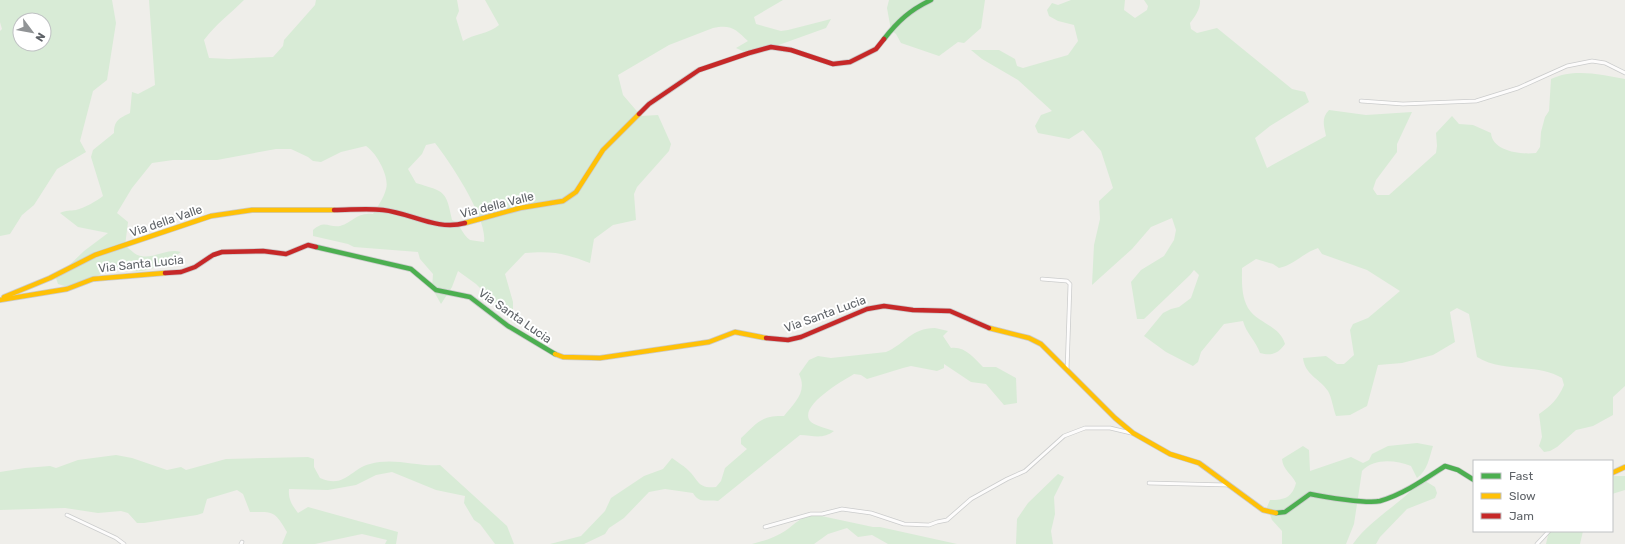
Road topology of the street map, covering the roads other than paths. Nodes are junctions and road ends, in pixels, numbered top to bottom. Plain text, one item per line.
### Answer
1 (931, 0) edge
2 (1625, 73) edge
3 (1360, 101) dead end
4 (1042, 279) dead end
5 (0, 300) edge
6 (1067, 370) junction
7 (1133, 433) junction
8 (1625, 467) edge
9 (1613, 473) edge
10 (1473, 479) edge
11 (1149, 483) dead end
12 (1227, 485) junction
13 (67, 514) dead end
14 (765, 527) dead end
15 (1548, 532) edge
16 (124, 544) edge
17 (1537, 544) edge

1 - 5 street, Via della Valle
2 - 3 street
4 - 6 street
5 - 6 street, Via Santa Lucia
6 - 7 street, Via Santa Lucia
7 - 12 street, Via Santa Lucia
7 - 14 street
8 - 9 street
10 - 12 street, Via Santa Lucia
11 - 12 street
13 - 16 street
15 - 17 street

